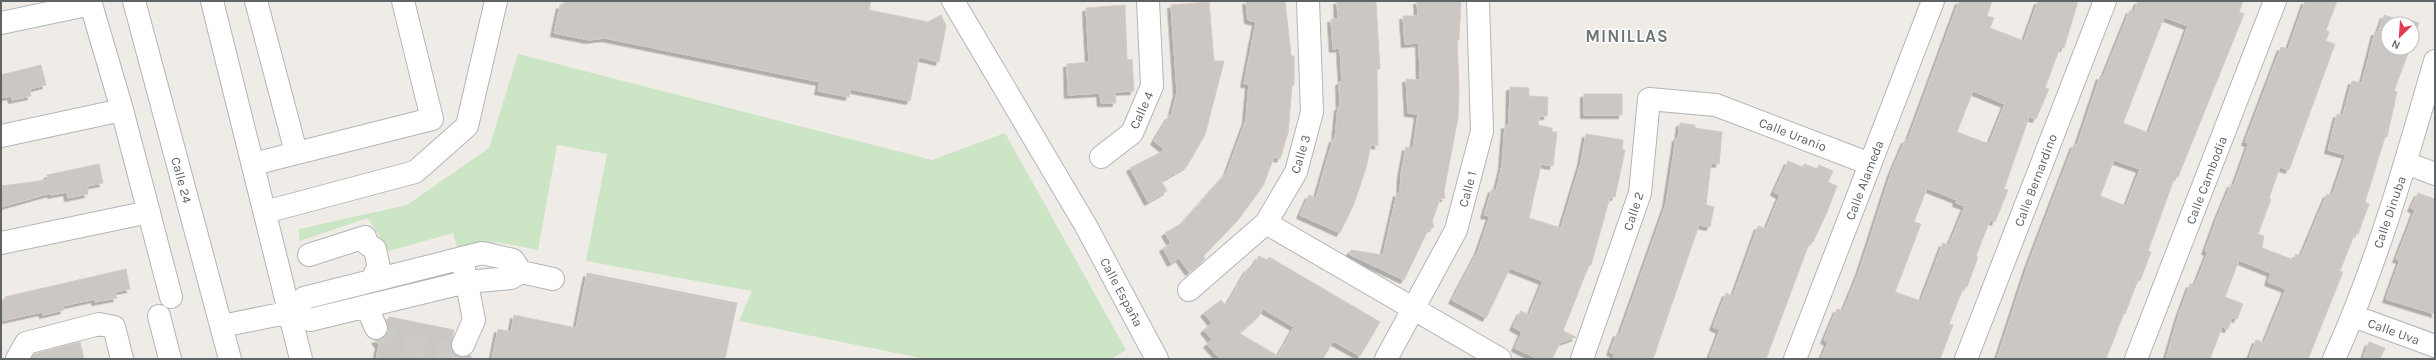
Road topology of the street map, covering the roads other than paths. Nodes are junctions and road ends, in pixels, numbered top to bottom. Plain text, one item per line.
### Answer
1 (134, 1) edge
2 (212, 1) edge
3 (256, 1) edge
4 (403, 1) edge
5 (496, 1) edge
6 (953, 1) edge
7 (1148, 1) edge
8 (1308, 1) edge
9 (1478, 1) edge
10 (1933, 1) edge
11 (2105, 1) edge
12 (2275, 1) edge
13 (91, 3) edge
14 (1, 23) edge
15 (2435, 61) edge
16 (1716, 105) joint
17 (122, 110) junction
18 (1, 136) edge
19 (296, 152) junction
20 (1101, 157) dead end
21 (2406, 163) junction
22 (254, 164) junction
23 (1870, 164) junction
24 (2435, 174) edge
25 (149, 212) junction
26 (265, 212) junction
27 (1266, 223) junction
28 (1, 243) edge
29 (309, 255) dead end
30 (463, 258) junction
31 (521, 272) junction
32 (374, 278) junction
33 (553, 279) dead end
34 (466, 282) junction
35 (1189, 290) dead end
36 (171, 297) dead end
37 (370, 304) junction
38 (1414, 309) junction
39 (292, 311) junction
40 (159, 316) dead end
41 (2353, 316) junction
42 (222, 326) junction
43 (376, 328) tunnel mouth
44 (463, 345) dead end
45 (2435, 346) edge
46 (17, 359) edge
47 (122, 359) edge
48 (170, 359) edge
49 (230, 359) edge
50 (302, 359) edge
51 (1157, 359) edge
52 (1386, 359) edge
53 (1500, 359) edge
54 (1582, 359) edge
55 (1796, 359) edge
56 (1966, 359) edge
57 (2136, 359) edge
58 (2334, 359) edge

1 - 42 street, Calle 24
2 - 22 street
3 - 19 street
4 - 19 street
5 - 26 street
6 - 51 street, Calle España
7 - 20 street, Calle 4
8 - 27 street, Calle 3
9 - 38 street, Calle 1
10 - 23 street, Calle Alameda
11 - 56 street, Calle Bernardino
12 - 57 street, Calle Cambodia
13 - 14 street
13 - 17 street
15 - 21 street, Calle Dinuba
16 - 23 street, Calle Uranio
16 - 54 street, Calle 2
17 - 18 street
17 - 25 street
19 - 22 street
21 - 24 street
21 - 41 street, Calle Dinuba
22 - 26 street
23 - 55 street, Calle Alameda
25 - 28 street
25 - 36 street
26 - 39 street
27 - 35 street, Calle 3
27 - 38 street
29 - 32 street
30 - 31 street
30 - 32 street
30 - 34 street
31 - 33 street
31 - 34 street
32 - 37 street
32 - 39 street
34 - 37 street
34 - 44 street
37 - 39 street
37 - 43 street
38 - 52 street, Calle 1
38 - 53 street
39 - 42 street
39 - 50 street
40 - 48 street
41 - 45 street, Calle Uva
41 - 58 street, Calle Dinuba
42 - 49 street, Calle 24
46 - 47 street

